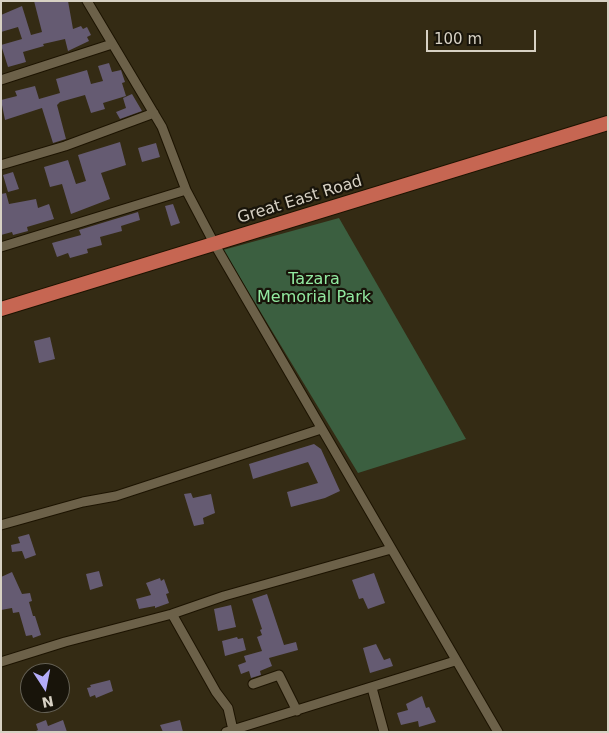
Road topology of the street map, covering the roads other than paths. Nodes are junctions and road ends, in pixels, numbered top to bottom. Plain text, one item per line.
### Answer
1 (87, 1) edge
2 (112, 44) junction
3 (1, 80) edge
4 (154, 113) junction
5 (608, 123) edge
6 (1, 165) edge
7 (186, 190) junction
8 (215, 245) junction
9 (1, 247) edge
10 (1, 309) edge
11 (321, 428) junction
12 (1, 525) edge
13 (391, 549) junction
14 (172, 614) junction
15 (456, 661) junction
16 (1, 662) edge
17 (253, 684) dead end
18 (372, 688) junction
19 (297, 711) junction
20 (249, 729) edge
21 (230, 731) edge
22 (384, 732) edge
23 (498, 732) edge

1 - 2 street
2 - 3 street
2 - 4 street
4 - 6 street
4 - 7 street
5 - 8 highway, Great East Road
7 - 8 street
7 - 9 street
8 - 10 highway, Great East Road
8 - 11 street
11 - 12 street
11 - 13 street
13 - 14 street
13 - 15 street
14 - 16 street
14 - 21 street
15 - 18 street
15 - 23 street
17 - 19 street
18 - 19 street
18 - 22 street
19 - 20 street
20 - 21 street

